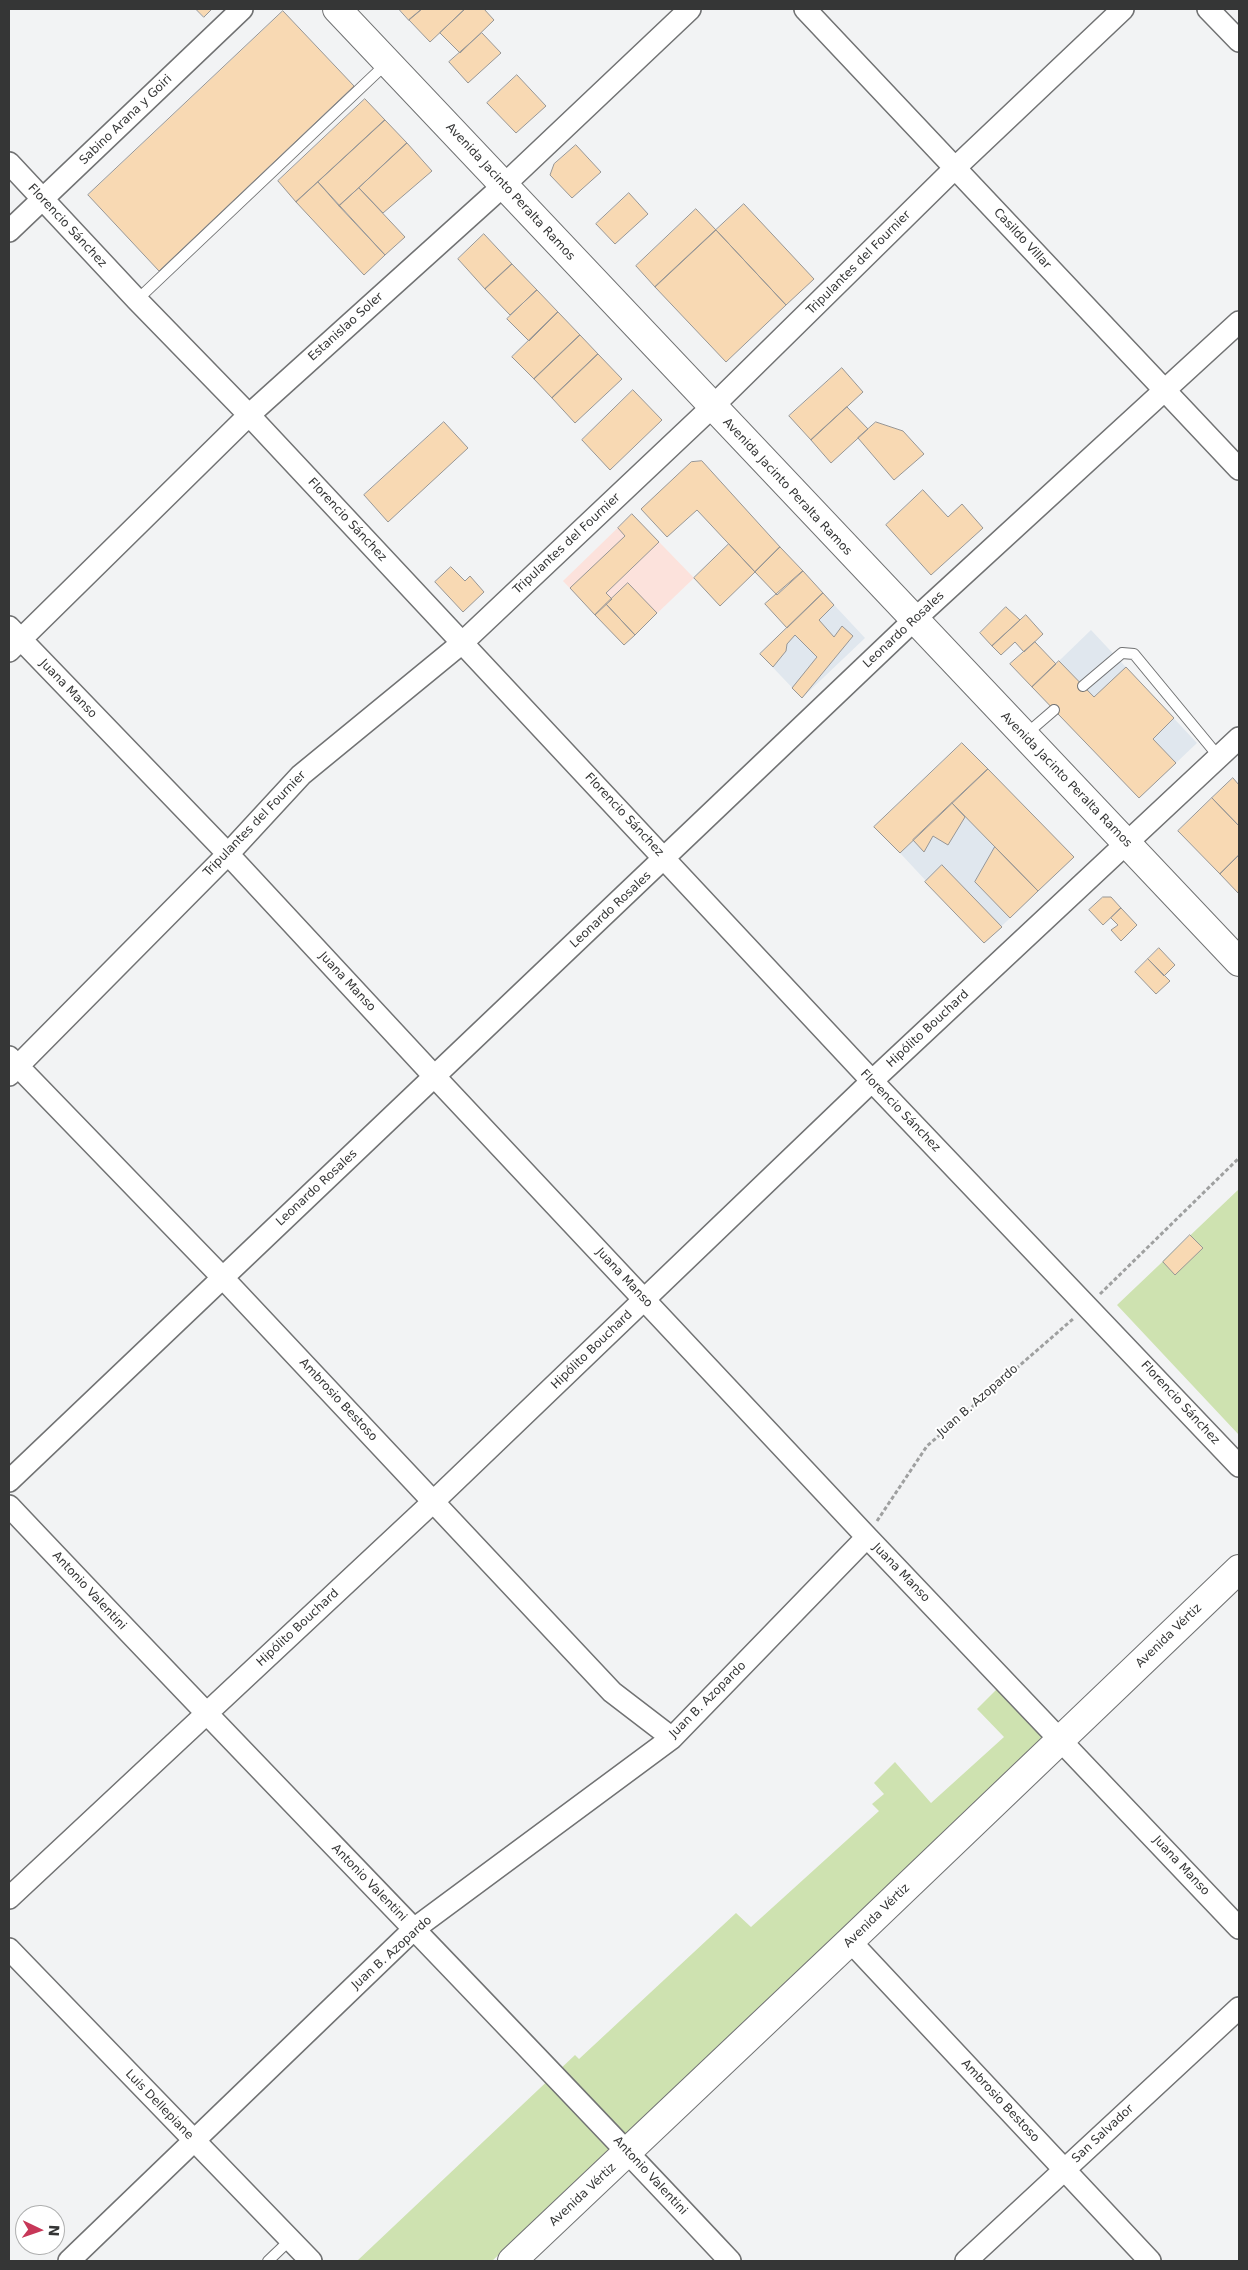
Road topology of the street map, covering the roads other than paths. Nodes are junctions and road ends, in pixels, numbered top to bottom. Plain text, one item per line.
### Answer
1 (242, 9) edge
2 (337, 9) edge
3 (690, 9) edge
4 (805, 9) edge
5 (1123, 9) edge
6 (1208, 9) edge
7 (1239, 40) edge
8 (388, 62) junction
9 (9, 163) edge
10 (955, 168) junction
11 (504, 185) junction
12 (42, 200) junction
13 (9, 231) edge
14 (137, 300) junction
15 (1239, 322) edge
16 (1165, 391) junction
17 (712, 407) junction
18 (249, 414) junction
19 (1239, 469) edge
20 (914, 620) junction
21 (13, 640) edge
22 (462, 643) junction
23 (1083, 686) dead end
24 (1054, 710) dead end
25 (1024, 735) junction
26 (1239, 738) edge
27 (1219, 757) junction
28 (1127, 843) junction
29 (228, 854) junction
30 (665, 859) junction
31 (1239, 962) edge
32 (12, 1066) edge
33 (435, 1077) junction
34 (872, 1082) junction
35 (223, 1278) junction
36 (644, 1299) junction
37 (1239, 1466) edge
38 (9, 1481) edge
39 (434, 1501) junction
40 (9, 1506) edge
41 (867, 1537) junction
42 (1239, 1569) edge
43 (206, 1714) junction
44 (672, 1738) junction
45 (1061, 1740) junction
46 (9, 1898) edge
47 (1239, 1928) edge
48 (414, 1929) junction
49 (850, 1941) junction
50 (9, 1949) edge
51 (1239, 2008) edge
52 (194, 2142) junction
53 (628, 2152) junction
54 (1064, 2170) junction
55 (290, 2240) junction
56 (69, 2261) edge
57 (268, 2261) edge
58 (311, 2261) edge
59 (512, 2261) edge
60 (730, 2261) edge
61 (966, 2261) edge
62 (1150, 2261) edge

1 - 12 street, Sabino Arana y Goiri
2 - 8 main road, Avenida Jacinto Peralta Ramos
3 - 11 street, Estanislao Soler
4 - 10 street, Casildo Villar
5 - 10 street, Tripulantes del Fournier
6 - 7 street
8 - 11 main road, Avenida Jacinto Peralta Ramos
8 - 14 lane
9 - 12 street, Florencio Sánchez
10 - 16 street, Casildo Villar
10 - 17 street, Tripulantes del Fournier
11 - 17 main road, Avenida Jacinto Peralta Ramos
11 - 18 street, Estanislao Soler
12 - 13 street, Sabino Arana y Goiri
12 - 14 street, Florencio Sánchez
14 - 18 street, Florencio Sánchez
15 - 16 street, Leonardo Rosales
16 - 19 street, Casildo Villar
16 - 20 street, Leonardo Rosales
17 - 20 main road, Avenida Jacinto Peralta Ramos
17 - 22 street, Tripulantes del Fournier
18 - 21 street, Estanislao Soler
18 - 22 street, Florencio Sánchez
20 - 25 main road, Avenida Jacinto Peralta Ramos
20 - 30 street, Leonardo Rosales
21 - 29 street, Juana Manso
22 - 29 street, Tripulantes del Fournier
22 - 30 street, Florencio Sánchez
23 - 27 lane
24 - 25 lane
25 - 28 main road, Avenida Jacinto Peralta Ramos
26 - 27 street, Hipólito Bouchard
27 - 28 street, Hipólito Bouchard
28 - 31 main road, Avenida Jacinto Peralta Ramos
28 - 34 street, Hipólito Bouchard
29 - 32 street, Tripulantes del Fournier
29 - 33 street, Juana Manso
30 - 33 street, Leonardo Rosales
30 - 34 street, Florencio Sánchez
32 - 35 street, Ambrosio Bestoso
33 - 35 street, Leonardo Rosales
33 - 36 street, Juana Manso
34 - 36 street, Hipólito Bouchard
34 - 37 street, Florencio Sánchez
35 - 38 street, Leonardo Rosales
35 - 39 street, Ambrosio Bestoso
36 - 39 street, Hipólito Bouchard
36 - 41 street, Juana Manso
39 - 43 street, Hipólito Bouchard
39 - 44 street, Ambrosio Bestoso
40 - 43 street, Antonio Valentini
41 - 44 street, Juan B. Azopardo
41 - 45 street, Juana Manso
42 - 45 main road, Avenida Vértiz
43 - 46 street, Hipólito Bouchard
43 - 48 street, Antonio Valentini
44 - 48 street, Juan B. Azopardo
45 - 47 street, Juana Manso
45 - 49 main road, Avenida Vértiz
48 - 52 street, Juan B. Azopardo
48 - 53 street, Antonio Valentini
49 - 53 main road, Avenida Vértiz
49 - 54 street, Ambrosio Bestoso
50 - 52 street, Luis Dellepiane
51 - 54 street, San Salvador
52 - 55 street, Luis Dellepiane
52 - 56 street, Juan B. Azopardo
53 - 59 main road, Avenida Vértiz
53 - 60 street, Antonio Valentini
54 - 61 street, San Salvador
54 - 62 street, Ambrosio Bestoso
55 - 57 lane
55 - 58 street, Luis Dellepiane

